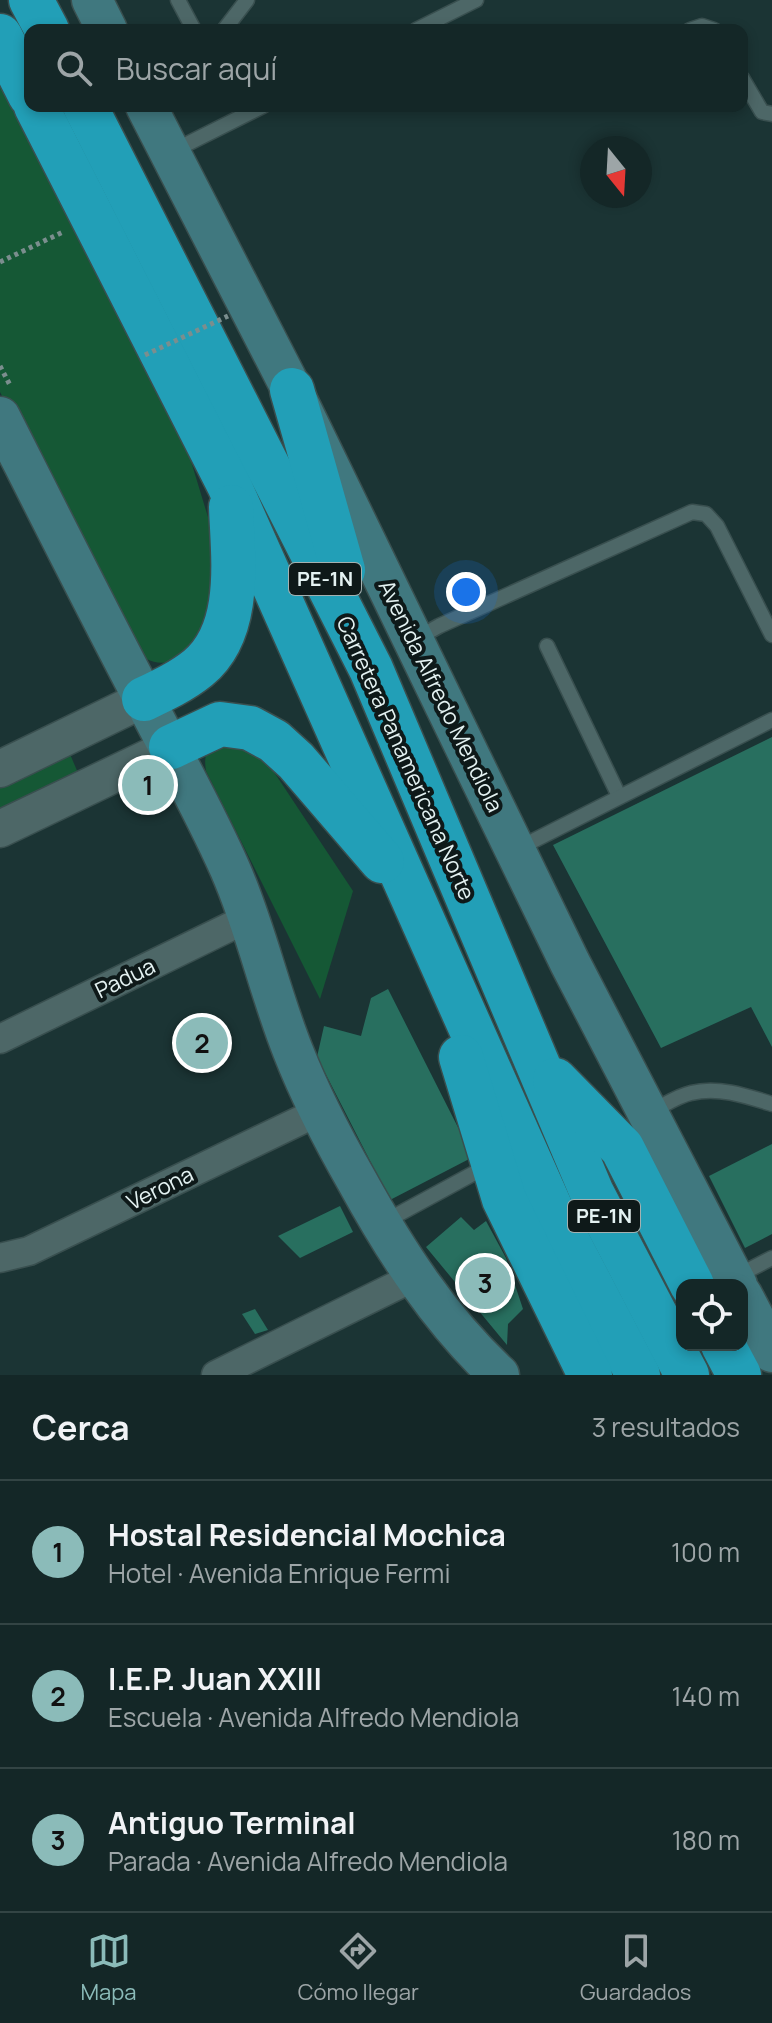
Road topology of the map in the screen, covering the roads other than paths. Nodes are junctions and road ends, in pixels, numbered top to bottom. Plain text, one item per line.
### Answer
1 (31, 0) edge
2 (92, 0) edge
3 (178, 0) edge
4 (247, 0) edge
5 (476, 0) edge
6 (44, 24) edge
7 (104, 24) edge
8 (191, 24) edge
9 (229, 24) edge
10 (428, 24) edge
11 (0, 36) edge
12 (24, 83) edge
13 (748, 88) edge
14 (39, 112) edge
15 (88, 112) edge
16 (232, 112) edge
17 (772, 114) edge
18 (159, 126) edge
19 (292, 390) junction
20 (7, 405) edge
21 (229, 485) junction
22 (772, 635) edge
23 (414, 640) junction
24 (547, 646) dead end
25 (371, 669) junction
26 (144, 699) junction
27 (772, 720) edge
28 (171, 747) junction
29 (0, 769) edge
30 (619, 796) junction
31 (0, 829) edge
32 (515, 850) junction
33 (413, 897) junction
34 (250, 917) junction
35 (447, 972) junction
36 (0, 1039) edge
37 (539, 1064) junction
38 (772, 1104) edge
39 (318, 1112) junction
40 (648, 1113) junction
41 (478, 1171) dead end
42 (381, 1224) junction
43 (0, 1258) edge
44 (772, 1258) edge
45 (414, 1277) junction
46 (721, 1279) edge
47 (723, 1279) edge
48 (738, 1279) edge
49 (748, 1318) edge
50 (726, 1351) edge
51 (772, 1352) edge
52 (683, 1368) edge
53 (497, 1374) edge
54 (216, 1375) edge
55 (590, 1375) edge
56 (638, 1375) edge
57 (739, 1375) edge

1 - 6 highway
2 - 7 main road
3 - 8 lane
4 - 9 lane
5 - 10 lane
11 - 12 highway
13 - 17 lane
14 - 21 highway, PE-1N
15 - 25 highway, Carretera Panamericana Norte / PE-1N
16 - 18 lane
18 - 19 main road, Avenida Alfredo Mendiola
19 - 23 main road, Avenida Alfredo Mendiola
19 - 25 highway
20 - 26 main road
21 - 26 highway
21 - 33 highway, PE-1N
22 - 23 lane
23 - 32 main road, Avenida Alfredo Mendiola
24 - 30 lane
25 - 37 highway, Carretera Panamericana Norte / PE-1N
26 - 28 main road
26 - 29 street
27 - 30 lane
28 - 31 street
28 - 33 highway
28 - 34 main road
30 - 32 lane
32 - 40 main road, Avenida Alfredo Mendiola
33 - 35 highway, PE-1N
34 - 36 street, Padua
34 - 39 main road
35 - 55 highway
35 - 56 highway, PE-1N
37 - 46 highway
37 - 52 highway, Carretera Panamericana Norte / PE-1N
38 - 40 lane
39 - 42 main road
39 - 43 street, Verona
40 - 47 main road, Avenida Alfredo Mendiola
41 - 42 lane
42 - 45 main road
44 - 48 lane
45 - 53 main road
45 - 54 street
49 - 51 main road, Avenida Alfredo Mendiola
50 - 57 highway

